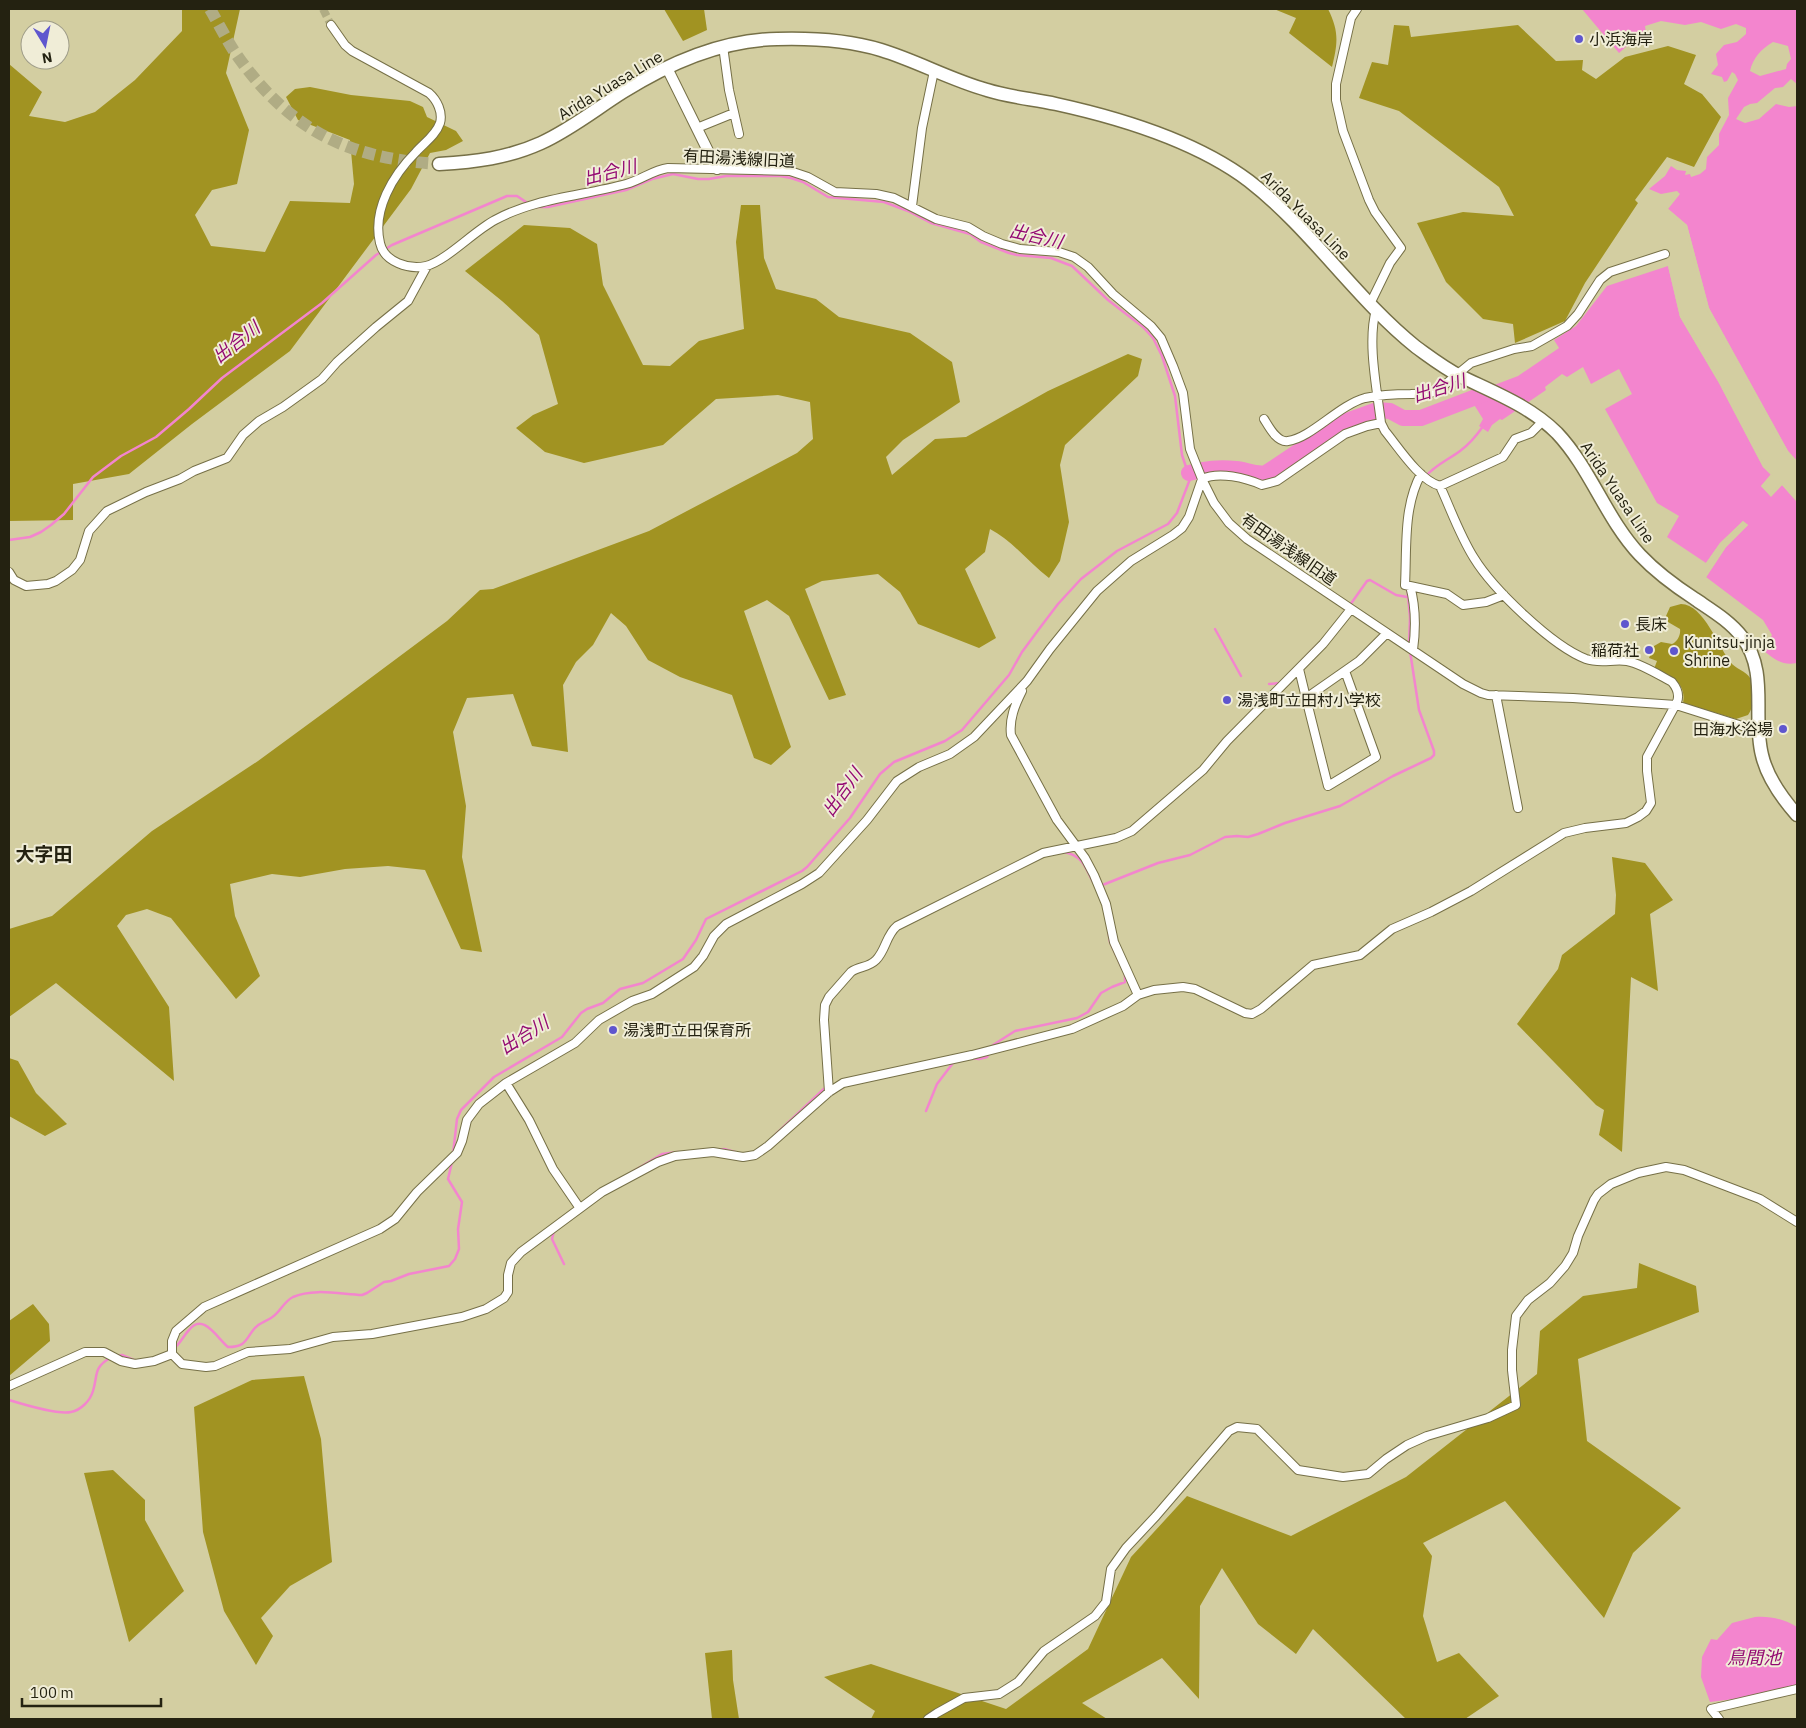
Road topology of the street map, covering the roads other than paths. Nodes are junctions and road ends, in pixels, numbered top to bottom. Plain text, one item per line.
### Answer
1 (1357, 9) edge
2 (332, 25) tunnel mouth
3 (723, 46) junction
4 (668, 68) junction
5 (934, 71) junction
6 (734, 113) junction
7 (697, 128) junction
8 (739, 134) dead end
9 (439, 164) tunnel mouth
10 (717, 169) junction
11 (912, 206) junction
12 (1665, 254) dead end
13 (428, 266) junction
14 (1373, 307) junction
15 (1457, 374) junction
16 (1378, 396) junction
17 (1264, 419) dead end
18 (1543, 421) junction
19 (1381, 423) junction
20 (1421, 474) junction
21 (1202, 479) junction
22 (1440, 486) junction
23 (9, 572) edge
24 (1410, 586) junction
25 (1504, 595) junction
26 (1351, 609) junction
27 (1387, 633) junction
28 (1413, 650) junction
29 (1299, 669) junction
30 (1345, 671) junction
31 (1027, 681) junction
32 (1496, 695) junction
33 (1306, 698) junction
34 (1676, 705) junction
35 (1758, 731) junction
36 (1518, 808) dead end
37 (1797, 815) edge
38 (1075, 846) junction
39 (1138, 995) junction
40 (506, 1083) junction
41 (829, 1092) junction
42 (579, 1208) junction
43 (1797, 1222) edge
44 (172, 1354) junction
45 (9, 1386) edge
46 (1797, 1689) edge
47 (928, 1719) edge
48 (1719, 1719) edge

1 - 14 street
2 - 13 street
3 - 4 main road, Arida Yuasa Line
3 - 5 main road, Arida Yuasa Line
3 - 6 street
4 - 7 street
4 - 9 main road, Arida Yuasa Line
5 - 11 street
5 - 14 main road, Arida Yuasa Line
6 - 7 street
6 - 8 street
7 - 10 street
10 - 11 street, 有田湯浅線旧道
10 - 13 street, 有田湯浅線旧道
11 - 21 street, 有田湯浅線旧道
12 - 15 street
13 - 23 street
14 - 15 main road, Arida Yuasa Line
14 - 16 street
15 - 16 street
15 - 18 main road, Arida Yuasa Line
16 - 17 street
16 - 19 street
18 - 22 street
18 - 35 main road, Arida Yuasa Line
19 - 20 street
19 - 21 street
20 - 22 street
20 - 24 street
21 - 26 street, 有田湯浅線旧道
21 - 31 street
22 - 25 street
24 - 25 street
24 - 28 street
25 - 34 street
26 - 27 street, 有田湯浅線旧道
26 - 29 street
27 - 28 street, 有田湯浅線旧道
27 - 30 street
28 - 32 street, 有田湯浅線旧道
29 - 33 street
29 - 38 street
30 - 33 street
30 - 33 street
31 - 38 street
31 - 40 street
32 - 34 street, 有田湯浅線旧道
32 - 36 street
34 - 35 street, 有田湯浅線旧道
34 - 39 street
35 - 37 main road, Arida Yuasa Line
38 - 39 street
38 - 41 street
39 - 41 street
40 - 42 street
40 - 44 street
41 - 42 street
42 - 44 street
43 - 47 street
44 - 45 street
46 - 48 street

